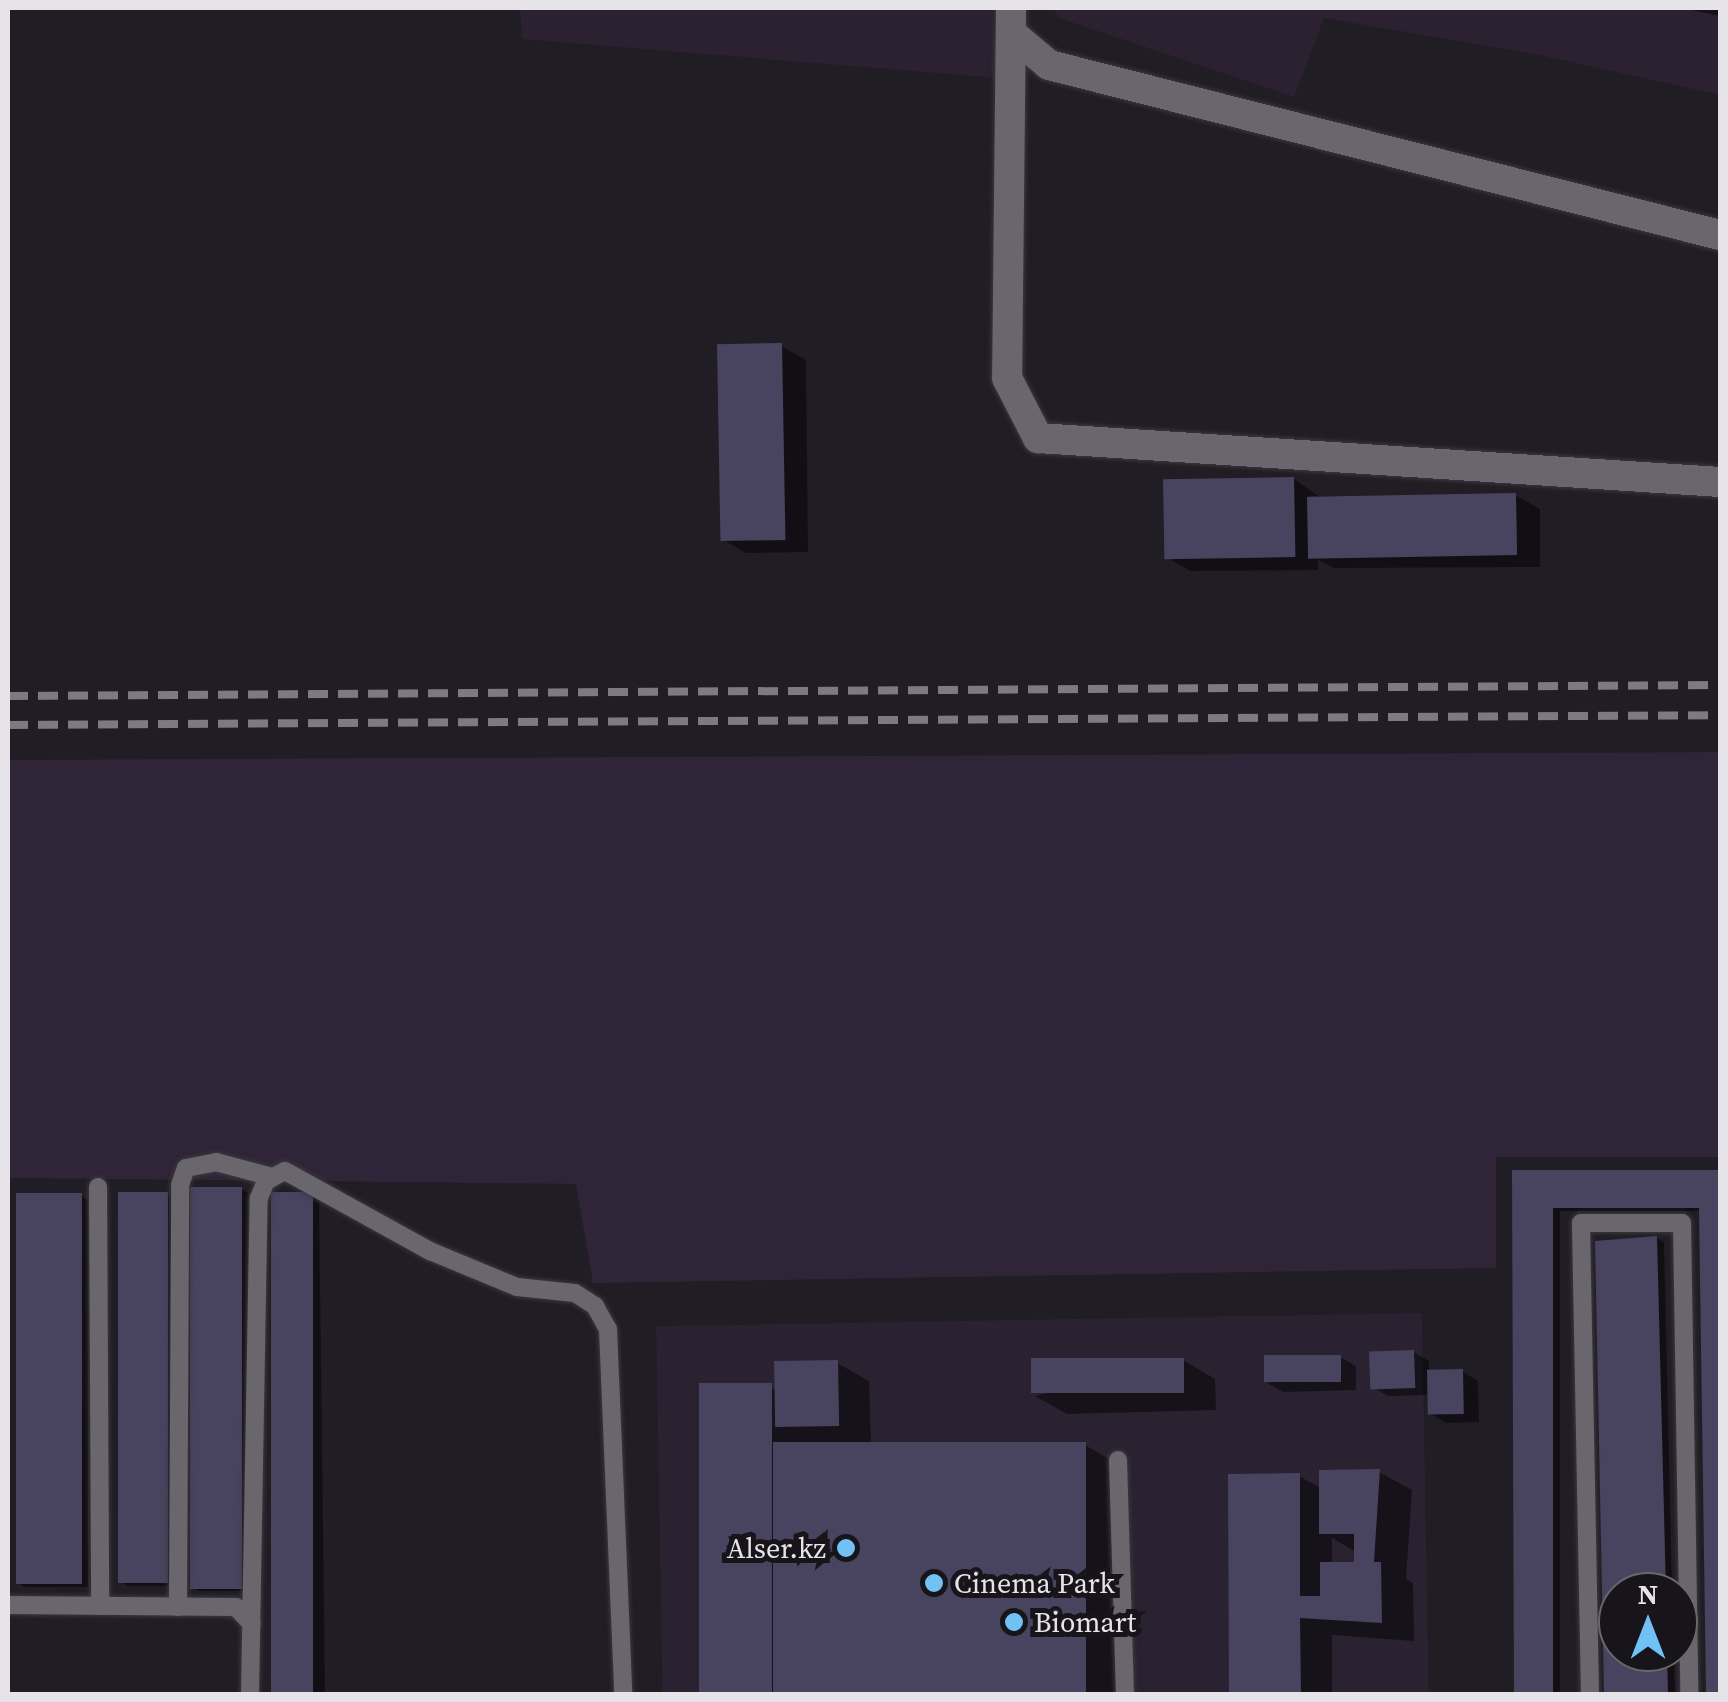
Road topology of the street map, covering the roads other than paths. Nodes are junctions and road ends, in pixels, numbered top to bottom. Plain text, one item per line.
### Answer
1 (1011, 21) edge
2 (1720, 234) edge
3 (1720, 482) edge
4 (272, 1177) junction
5 (98, 1187) dead end
6 (1118, 1460) dead end
7 (8, 1605) edge
8 (100, 1606) junction
9 (178, 1607) junction
10 (252, 1624) junction
11 (250, 1694) edge
12 (622, 1694) edge
13 (1125, 1694) edge
14 (1590, 1694) edge
15 (1689, 1694) edge

1 - 2 street
1 - 3 street
4 - 9 lane
4 - 10 lane
4 - 12 lane
5 - 8 lane
6 - 13 lane
7 - 8 lane
8 - 9 lane
9 - 10 lane
10 - 11 lane
14 - 15 lane

